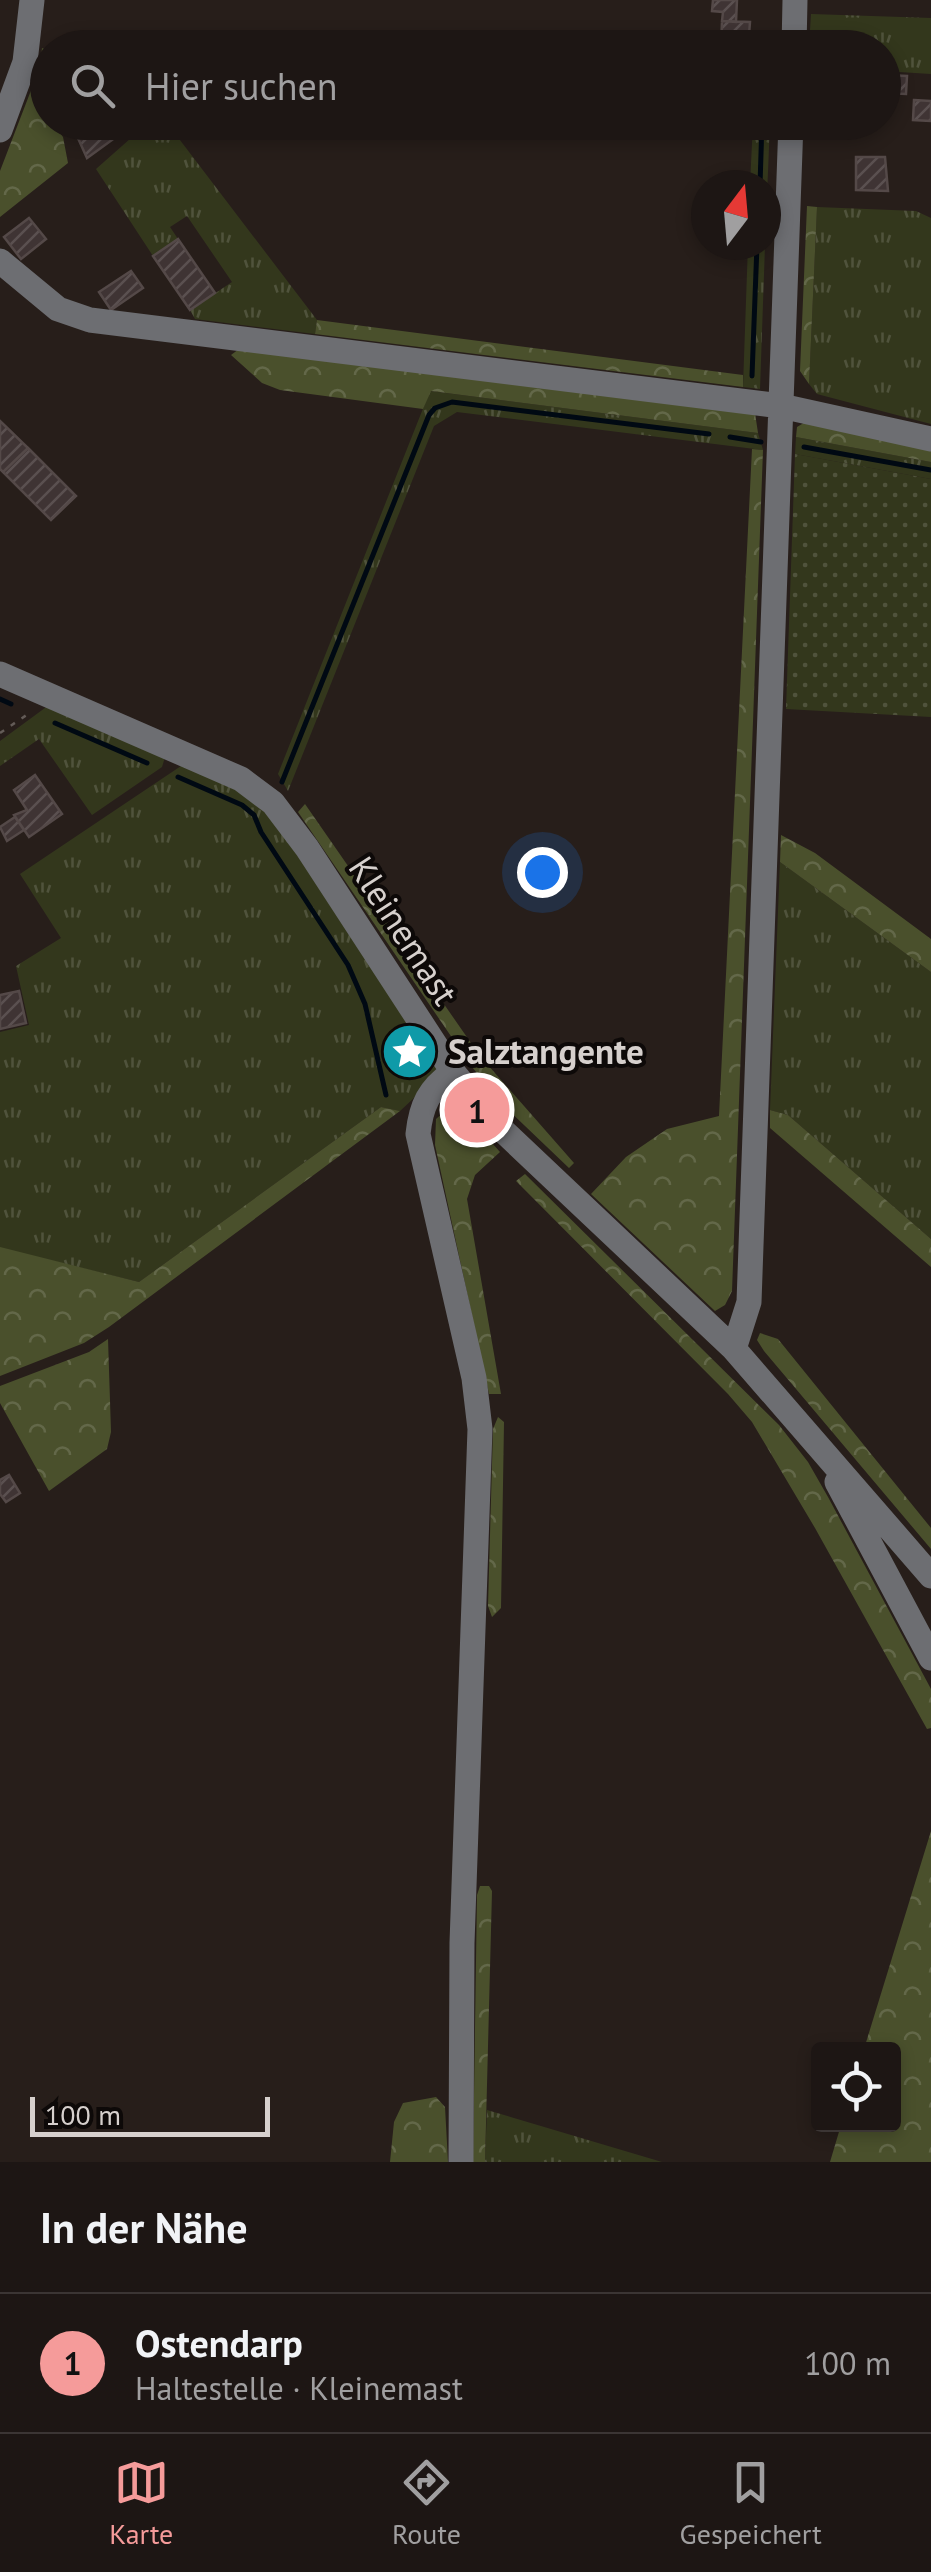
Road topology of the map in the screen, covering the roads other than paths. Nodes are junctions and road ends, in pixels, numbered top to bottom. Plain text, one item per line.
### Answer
1 (32, 0) edge
2 (796, 0) edge
3 (795, 30) edge
4 (0, 130) edge
5 (790, 140) edge
6 (0, 261) edge
7 (781, 406) junction
8 (931, 438) edge
9 (0, 674) edge
10 (453, 1072) junction
11 (734, 1349) junction
12 (814, 1438) junction
13 (931, 1576) edge
14 (931, 1658) edge
15 (461, 2162) edge

1 - 4 street
2 - 3 street
5 - 7 street
6 - 7 street
7 - 8 street
7 - 11 street
9 - 10 street, Kleinemast
10 - 11 street, Kleinemast
10 - 15 street
11 - 12 street, Kleinemast
12 - 13 street, Kleinemast
12 - 14 street, Kleinemast

